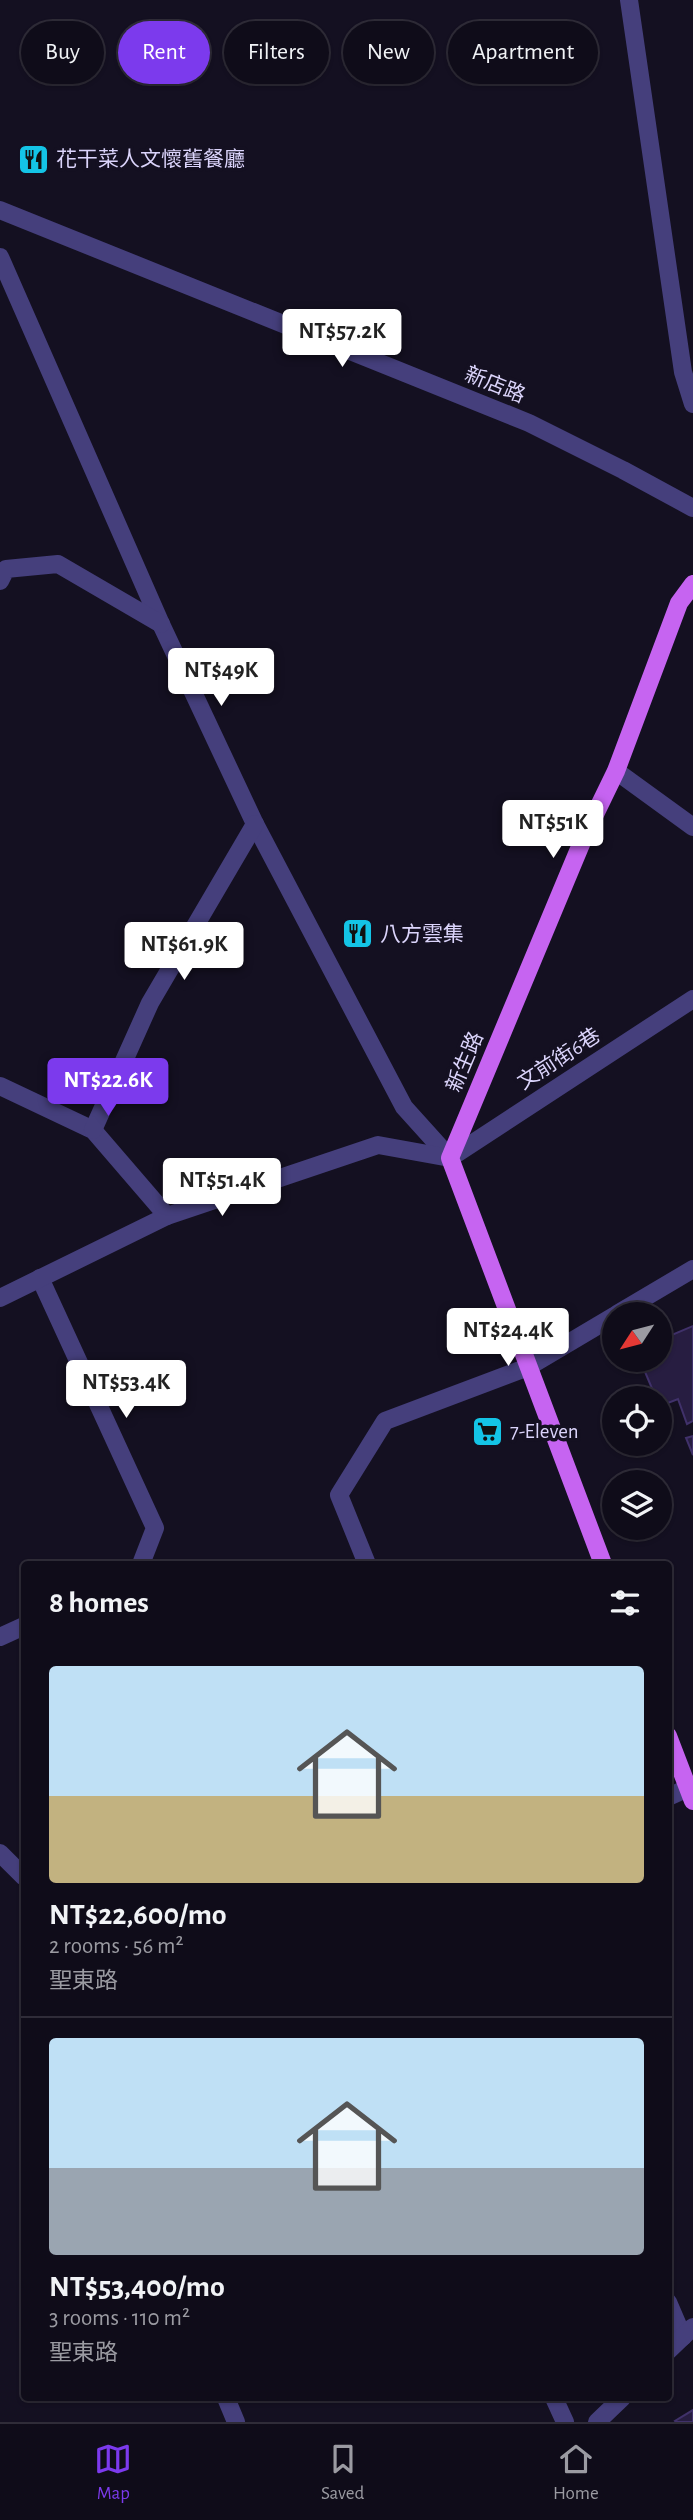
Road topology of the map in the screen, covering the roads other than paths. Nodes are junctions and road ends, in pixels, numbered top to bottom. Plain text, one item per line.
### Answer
1 (629, 0) edge
2 (0, 210) edge
3 (0, 257) edge
4 (693, 404) edge
5 (693, 508) edge
6 (0, 581) edge
7 (693, 584) edge
8 (161, 624) junction
9 (616, 771) junction
10 (255, 824) junction
11 (693, 827) edge
12 (693, 999) edge
13 (0, 1086) edge
14 (93, 1130) junction
15 (450, 1158) junction
16 (167, 1216) junction
17 (693, 1269) edge
18 (40, 1278) junction
19 (0, 1298) edge
20 (638, 1302) edge
21 (602, 1323) edge
22 (528, 1367) junction
23 (142, 1561) edge
24 (366, 1561) edge
25 (602, 1561) edge
26 (21, 1627) edge
27 (0, 1637) edge
28 (672, 1746) edge
29 (691, 1795) edge
30 (672, 1797) edge
31 (0, 1853) edge
32 (21, 1874) edge
33 (672, 2308) edge
34 (688, 2332) edge
35 (672, 2347) edge
36 (227, 2401) edge
37 (555, 2401) edge
38 (619, 2401) edge
39 (236, 2422) edge
40 (565, 2422) edge
41 (597, 2422) edge

1 - 4 street
2 - 5 street, 新店路
3 - 8 street
6 - 8 street
7 - 9 main road, 新生路
8 - 10 street
9 - 11 street
9 - 15 main road, 新生路
10 - 14 street
10 - 15 street
12 - 15 street, 文前街6巷
13 - 14 street
14 - 16 street
15 - 16 street
15 - 22 main road
16 - 18 street
17 - 20 street
18 - 19 street
18 - 23 street
21 - 22 street
22 - 24 street
22 - 25 main road
26 - 27 street
28 - 29 main road
29 - 30 street
31 - 32 street
33 - 34 street
34 - 35 street
36 - 39 street
37 - 40 street
38 - 41 street

